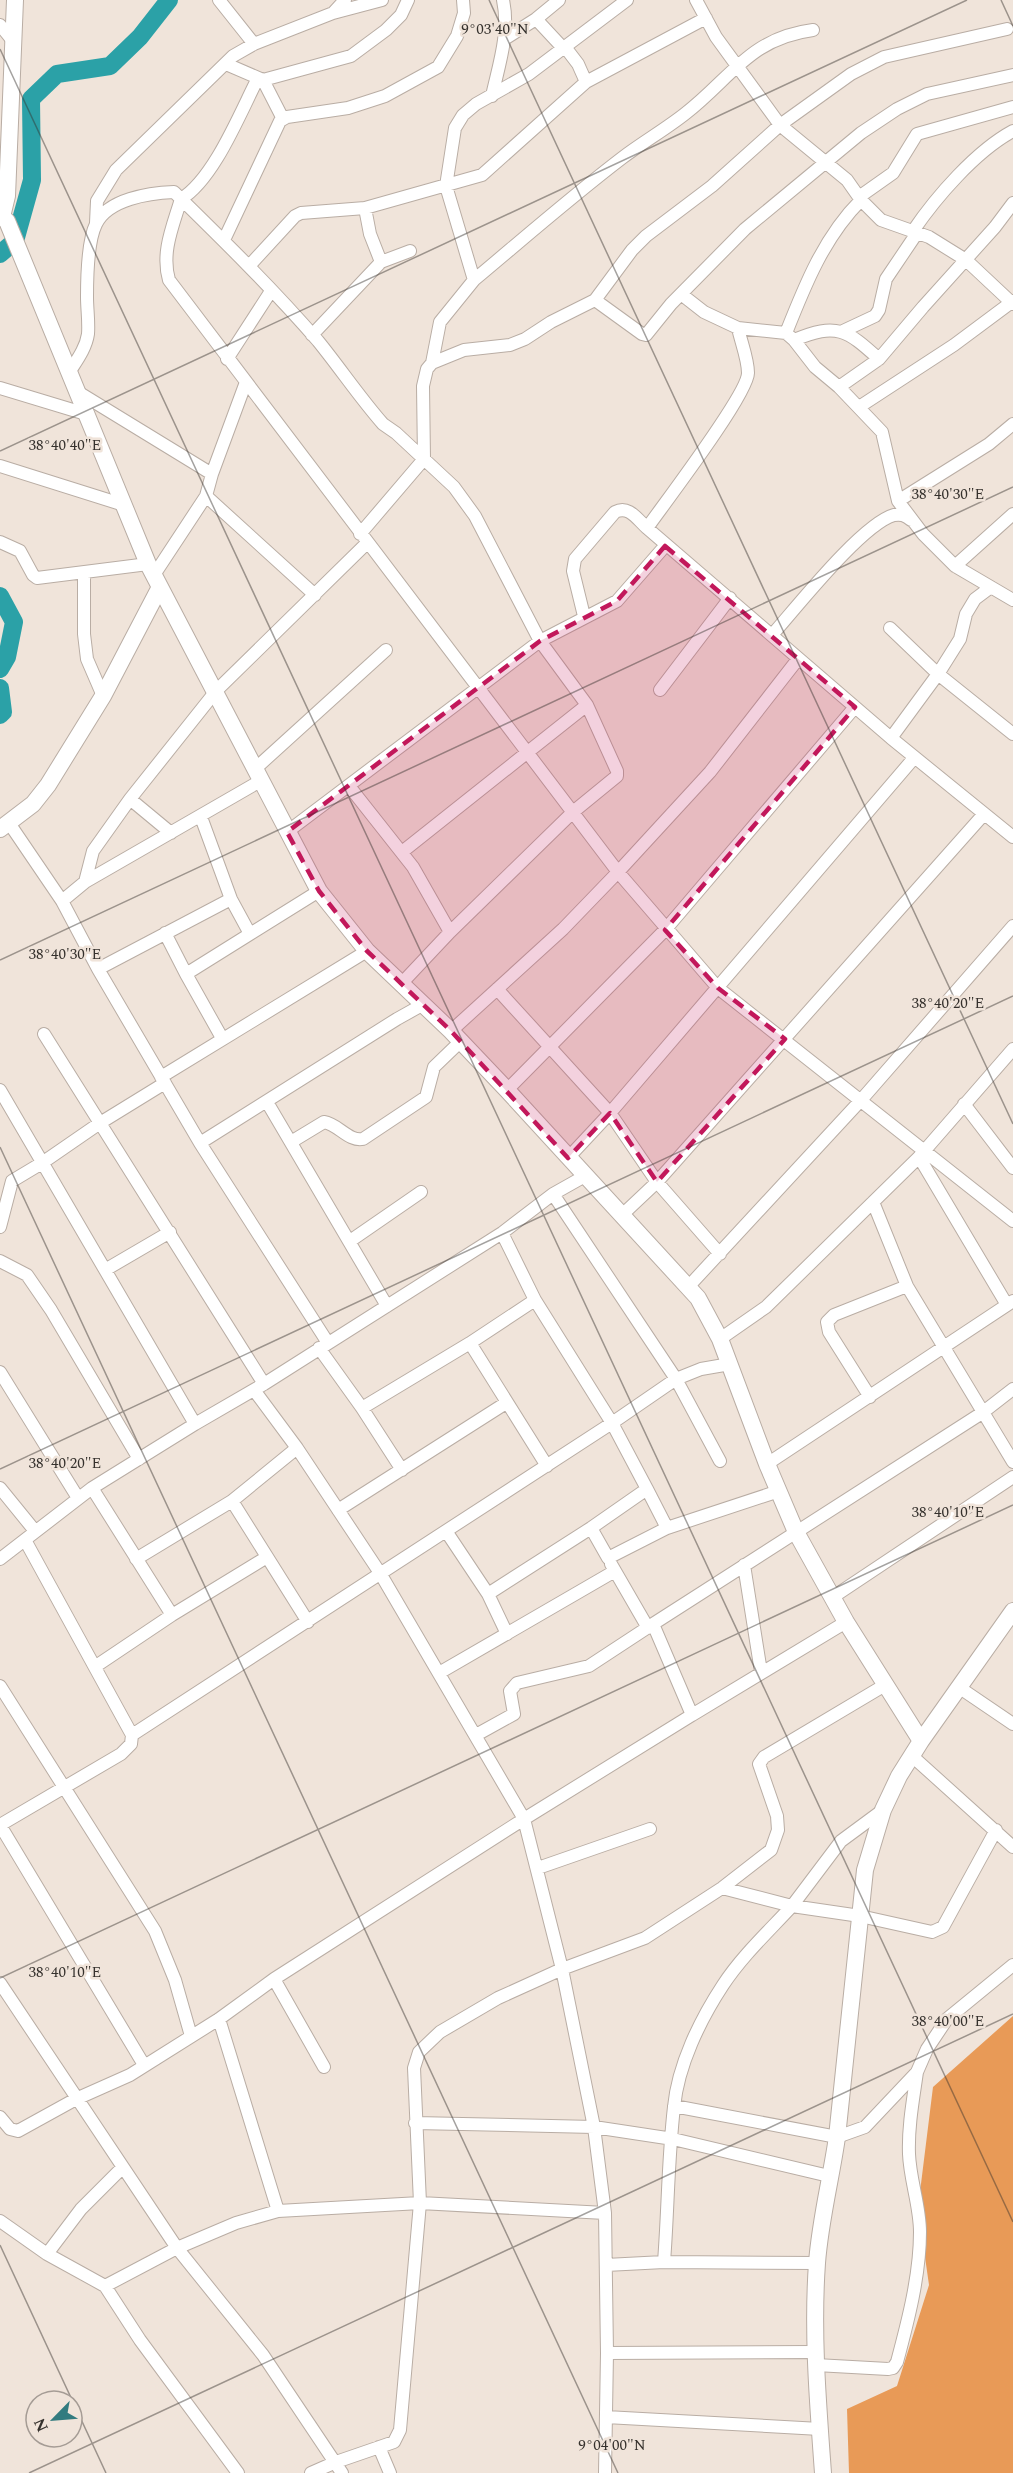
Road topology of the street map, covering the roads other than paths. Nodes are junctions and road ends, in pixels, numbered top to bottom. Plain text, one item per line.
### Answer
1 (15, 0) edge
2 (219, 0) edge
3 (345, 0) edge
4 (382, 0) edge
5 (408, 0) edge
6 (463, 0) edge
7 (503, 0) edge
8 (559, 0) edge
9 (627, 0) edge
10 (696, 0) edge
11 (333, 13) junction
12 (706, 18) junction
13 (536, 19) junction
14 (0, 25) edge
15 (1007, 29) dead end
16 (813, 30) dead end
17 (506, 38) junction
18 (13, 41) junction
19 (254, 44) junction
20 (564, 47) junction
21 (226, 64) junction
22 (736, 66) junction
23 (1013, 75) edge
24 (260, 80) junction
25 (586, 82) junction
26 (492, 96) junction
27 (1013, 106) edge
28 (283, 118) junction
29 (780, 125) junction
30 (4, 126) edge
31 (1013, 131) edge
32 (826, 163) junction
33 (446, 186) junction
34 (181, 199) junction
35 (860, 199) junction
36 (1013, 204) edge
37 (364, 208) junction
38 (3, 219) edge
39 (96, 224) junction
40 (915, 232) junction
41 (224, 240) junction
42 (410, 251) dead end
43 (966, 260) junction
44 (381, 262) junction
45 (249, 266) junction
46 (474, 280) junction
47 (271, 291) junction
48 (681, 294) junction
49 (595, 300) junction
50 (1012, 302) edge
51 (738, 328) junction
52 (843, 331) junction
53 (312, 335) junction
54 (790, 336) junction
55 (227, 359) junction
56 (879, 359) junction
57 (432, 363) junction
58 (70, 372) junction
59 (246, 382) junction
60 (839, 387) junction
61 (0, 388) edge
62 (78, 392) junction
63 (859, 407) junction
64 (87, 414) junction
65 (1013, 424) edge
66 (424, 459) junction
67 (0, 466) edge
68 (212, 474) junction
69 (206, 496) junction
70 (898, 501) junction
71 (124, 505) junction
72 (1013, 514) edge
73 (916, 524) junction
74 (647, 528) junction
75 (364, 539) junction
76 (0, 542) edge
77 (665, 546) junction
78 (955, 566) junction
79 (84, 573) junction
80 (154, 575) junction
81 (991, 587) junction
82 (315, 595) junction
83 (730, 598) junction
84 (1013, 600) edge
85 (585, 616) junction
86 (890, 628) dead end
87 (772, 635) junction
88 (540, 641) junction
89 (386, 650) dead end
90 (798, 659) junction
91 (938, 674) junction
92 (478, 688) junction
93 (660, 690) dead end
94 (216, 691) junction
95 (103, 696) junction
96 (587, 705) junction
97 (855, 707) junction
98 (1013, 734) edge
99 (891, 738) junction
100 (527, 751) junction
101 (914, 758) junction
102 (259, 774) junction
103 (349, 786) junction
104 (130, 799) junction
105 (573, 812) junction
106 (984, 814) junction
107 (201, 817) junction
108 (4, 826) edge
109 (1011, 831) edge
110 (288, 832) junction
111 (171, 833) junction
112 (402, 852) junction
113 (618, 872) junction
114 (86, 882) junction
115 (319, 891) junction
116 (231, 899) junction
117 (62, 901) junction
118 (1013, 926) edge
119 (665, 930) junction
120 (450, 932) junction
121 (165, 933) junction
122 (250, 934) junction
123 (367, 951) junction
124 (98, 969) junction
125 (186, 974) junction
126 (401, 984) junction
127 (718, 988) junction
128 (497, 989) junction
129 (422, 1005) junction
130 (44, 1034) dead end
131 (456, 1036) junction
132 (222, 1038) junction
133 (785, 1039) junction
134 (551, 1046) junction
135 (1013, 1049) edge
136 (163, 1080) junction
137 (0, 1090) edge
138 (507, 1090) junction
139 (862, 1099) junction
140 (267, 1102) junction
141 (964, 1104) junction
142 (610, 1113) junction
143 (100, 1123) junction
144 (291, 1142) junction
145 (200, 1143) junction
146 (922, 1154) junction
147 (568, 1158) junction
148 (42, 1163) junction
149 (1013, 1168) edge
150 (585, 1176) junction
151 (657, 1182) junction
152 (421, 1192) dead end
153 (553, 1194) junction
154 (873, 1202) junction
155 (622, 1215) junction
156 (1013, 1221) edge
157 (0, 1227) edge
158 (170, 1232) junction
159 (502, 1233) junction
160 (350, 1241) junction
161 (720, 1254) junction
162 (0, 1261) edge
163 (105, 1270) junction
164 (689, 1286) junction
165 (907, 1286) junction
166 (535, 1300) junction
167 (1010, 1303) edge
168 (387, 1306) junction
169 (720, 1339) junction
170 (470, 1343) junction
171 (323, 1346) junction
172 (944, 1346) junction
173 (730, 1364) junction
174 (0, 1372) edge
175 (676, 1379) junction
176 (259, 1387) junction
177 (1013, 1389) edge
178 (870, 1397) junction
179 (506, 1403) junction
180 (362, 1408) junction
181 (982, 1413) junction
182 (195, 1424) junction
183 (612, 1424) junction
184 (297, 1448) junction
185 (139, 1459) junction
186 (720, 1461) dead end
187 (1013, 1462) edge
188 (767, 1464) junction
189 (547, 1466) junction
190 (402, 1470) junction
191 (1013, 1477) edge
192 (0, 1488) edge
193 (92, 1488) junction
194 (647, 1489) junction
195 (779, 1491) junction
196 (78, 1498) junction
197 (232, 1502) junction
198 (338, 1510) junction
199 (591, 1528) junction
200 (667, 1528) junction
201 (446, 1531) junction
202 (35, 1532) junction
203 (796, 1532) junction
204 (25, 1540) junction
205 (267, 1557) junction
206 (608, 1558) junction
207 (0, 1559) edge
208 (136, 1559) junction
209 (744, 1565) junction
210 (615, 1571) junction
211 (380, 1572) junction
212 (488, 1594) junction
213 (833, 1598) junction
214 (1013, 1611) edge
215 (172, 1615) junction
216 (308, 1622) junction
217 (846, 1622) junction
218 (651, 1626) junction
219 (507, 1634) junction
220 (96, 1666) junction
221 (439, 1672) junction
222 (761, 1672) junction
223 (885, 1685) junction
224 (0, 1686) edge
225 (960, 1688) junction
226 (692, 1715) junction
227 (1013, 1724) edge
228 (132, 1735) junction
229 (476, 1735) junction
230 (921, 1741) junction
231 (912, 1756) junction
232 (64, 1788) junction
233 (883, 1810) junction
234 (524, 1819) junction
235 (650, 1829) dead end
236 (996, 1830) junction
237 (1013, 1847) edge
238 (538, 1868) junction
239 (722, 1887) junction
240 (792, 1906) junction
241 (860, 1916) junction
242 (1013, 1965) edge
243 (562, 1969) junction
244 (274, 1979) junction
245 (0, 1983) edge
246 (219, 2019) junction
247 (191, 2036) junction
248 (144, 2065) junction
249 (324, 2067) dead end
250 (917, 2072) junction
251 (76, 2099) junction
252 (674, 2106) junction
253 (0, 2117) edge
254 (415, 2122) junction
255 (594, 2127) junction
256 (837, 2137) junction
257 (672, 2139) junction
258 (123, 2167) junction
259 (829, 2176) junction
260 (420, 2203) junction
261 (278, 2211) junction
262 (605, 2213) junction
263 (0, 2220) edge
264 (177, 2248) junction
265 (47, 2254) junction
266 (664, 2262) junction
267 (817, 2263) junction
268 (606, 2265) junction
269 (105, 2286) junction
270 (607, 2353) junction
271 (816, 2358) junction
272 (606, 2418) junction
273 (820, 2429) junction
274 (379, 2447) junction
275 (339, 2467) edge
276 (238, 2473) edge
277 (311, 2473) edge
278 (390, 2473) edge
279 (604, 2473) edge
280 (823, 2473) edge

1 - 18 street
2 - 19 street
3 - 11 street
4 - 11 street
5 - 24 street
6 - 28 street
7 - 17 street
8 - 13 street
9 - 20 street
10 - 12 street
11 - 19 street
12 - 22 street
12 - 25 street
13 - 17 street
13 - 20 street
14 - 18 street
15 - 29 street
16 - 22 street
17 - 26 street
18 - 30 street
19 - 21 street
20 - 25 street
20 - 26 street
21 - 24 street
21 - 39 street
22 - 29 street
22 - 46 street
23 - 32 street
24 - 28 street
24 - 34 street
25 - 33 street
26 - 33 street
27 - 35 street
28 - 41 street
29 - 32 street
29 - 49 street
30 - 38 street
31 - 40 street
32 - 35 street
32 - 48 street
33 - 37 street
33 - 46 street
34 - 39 street
34 - 41 street
34 - 55 street
35 - 40 street
35 - 54 street
36 - 43 street
37 - 44 street
37 - 45 street
38 - 58 street
39 - 58 street
40 - 43 street
40 - 52 street
41 - 45 street
42 - 44 street
43 - 50 street
43 - 56 street
44 - 53 street
45 - 47 street
46 - 57 street
47 - 53 street
47 - 55 street
48 - 49 street
48 - 51 street
49 - 57 street
50 - 63 street
51 - 54 street
51 - 74 street
52 - 54 street
52 - 56 street
53 - 66 street
54 - 60 street
55 - 59 street
56 - 60 street
57 - 66 street
58 - 62 street
59 - 68 street
59 - 75 street
60 - 63 street
61 - 64 street
62 - 64 street
62 - 68 street
63 - 70 street
64 - 71 street
65 - 70 street
66 - 75 street
66 - 88 street
67 - 71 street
68 - 69 street
69 - 80 street
69 - 82 street
70 - 73 street
71 - 80 street
72 - 78 street
73 - 78 street
73 - 87 street
74 - 77 street
74 - 85 street
75 - 82 street
75 - 92 street
76 - 79 street
77 - 83 street
77 - 85 street
78 - 81 street
79 - 80 street
79 - 95 street
80 - 94 street
80 - 95 street
81 - 84 street
81 - 91 street
82 - 94 street
83 - 87 street
83 - 93 street
85 - 88 street
86 - 91 street
87 - 90 street
88 - 92 street
88 - 96 street
89 - 102 street
90 - 97 street
90 - 113 street
91 - 98 street
91 - 99 street
92 - 100 street
92 - 103 street
94 - 102 street
94 - 104 street
95 - 108 street
96 - 100 street
96 - 105 street
97 - 99 street
97 - 119 street
99 - 101 street
100 - 105 street
100 - 112 street
101 - 106 street
101 - 127 street
102 - 107 street
102 - 110 street
103 - 110 street
103 - 112 street
104 - 111 street
104 - 114 street
105 - 113 street
105 - 120 street
106 - 109 street
106 - 133 street
107 - 111 street
107 - 116 street
108 - 117 street
110 - 115 street
111 - 114 street
112 - 120 street
113 - 119 street
113 - 128 street
114 - 117 street
115 - 122 street
115 - 123 street
116 - 121 street
116 - 122 street
117 - 124 street
118 - 139 street
119 - 127 street
119 - 134 street
120 - 126 street
121 - 124 street
121 - 125 street
122 - 125 street
123 - 126 street
123 - 132 street
124 - 136 street
125 - 132 street
126 - 129 street
127 - 133 street
127 - 142 street
128 - 131 street
128 - 134 street
129 - 131 street
129 - 140 street
130 - 143 street
131 - 138 street
131 - 144 street
132 - 136 street
133 - 139 street
133 - 151 street
134 - 138 street
134 - 142 street
135 - 141 street
136 - 143 street
136 - 145 street
137 - 148 street
138 - 147 street
139 - 146 street
139 - 161 street
140 - 144 street
140 - 145 street
141 - 146 street
141 - 149 street
142 - 147 street
142 - 151 street
143 - 148 street
143 - 158 street
144 - 160 street
145 - 171 street
146 - 154 street
146 - 156 street
146 - 167 street
147 - 150 street
148 - 157 street
148 - 163 street
150 - 153 street
150 - 155 street
151 - 155 street
151 - 161 street
152 - 160 street
153 - 159 street
153 - 175 street
154 - 165 street
154 - 169 street
155 - 164 street
158 - 163 street
158 - 176 street
159 - 166 street
159 - 168 street
160 - 168 street
161 - 164 street
162 - 185 street
163 - 182 street
164 - 169 street
165 - 172 street
165 - 178 street
166 - 170 street
166 - 183 street
167 - 172 street
168 - 171 street
169 - 173 street
170 - 179 street
170 - 180 street
171 - 176 street
171 - 180 street
172 - 178 street
172 - 181 street
173 - 175 street
173 - 188 street
174 - 196 street
175 - 183 street
175 - 186 street
176 - 182 street
176 - 184 street
177 - 181 street
178 - 188 street
179 - 189 street
179 - 190 street
180 - 190 street
181 - 187 street
181 - 203 street
182 - 185 street
183 - 189 street
183 - 194 street
184 - 197 street
184 - 198 street
185 - 193 street
188 - 195 street
189 - 201 street
190 - 198 street
191 - 213 street
192 - 202 street
193 - 196 street
193 - 208 street
194 - 199 street
194 - 200 street
195 - 200 street
195 - 203 street
196 - 202 street
197 - 205 street
197 - 208 street
198 - 211 street
199 - 206 street
199 - 212 street
200 - 206 street
201 - 211 street
201 - 212 street
202 - 204 street
203 - 209 street
203 - 213 street
204 - 207 street
204 - 220 street
205 - 215 street
205 - 216 street
206 - 210 street
208 - 215 street
209 - 218 street
209 - 222 street
210 - 218 street
210 - 219 street
211 - 216 street
211 - 221 street
212 - 219 street
213 - 217 street
214 - 225 street
215 - 220 street
216 - 228 street
217 - 222 street
217 - 223 street
218 - 226 street
218 - 229 street
219 - 221 street
220 - 228 street
221 - 229 street
222 - 226 street
223 - 230 street
223 - 239 street
224 - 232 street
225 - 227 street
225 - 230 street
226 - 234 street
228 - 232 street
229 - 234 street
230 - 231 street
231 - 233 street
231 - 236 street
232 - 247 street
232 - 248 street
233 - 240 street
233 - 241 street
234 - 238 street
234 - 244 street
235 - 238 street
236 - 237 street
236 - 241 street
238 - 243 street
239 - 240 street
239 - 243 street
240 - 241 street
240 - 252 street
241 - 256 street
242 - 250 street
243 - 254 street
243 - 255 street
244 - 246 street
244 - 249 street
245 - 251 street
246 - 247 street
246 - 261 street
247 - 248 street
248 - 251 street
250 - 256 street
250 - 271 street
251 - 253 street
251 - 258 street
252 - 256 street
252 - 257 street
254 - 255 street
254 - 260 street
255 - 257 street
255 - 262 street
256 - 259 street
257 - 259 street
257 - 266 street
258 - 264 street
258 - 265 street
259 - 267 street
260 - 261 street
260 - 262 street
260 - 274 street
261 - 264 street
262 - 268 street
263 - 265 street
264 - 269 street
264 - 275 street
265 - 269 street
266 - 267 street
266 - 268 street
267 - 271 street
268 - 270 street
269 - 276 street
270 - 271 street
270 - 272 street
271 - 273 street
272 - 273 street
272 - 279 street
273 - 280 street
274 - 275 street
274 - 278 street
275 - 277 street

